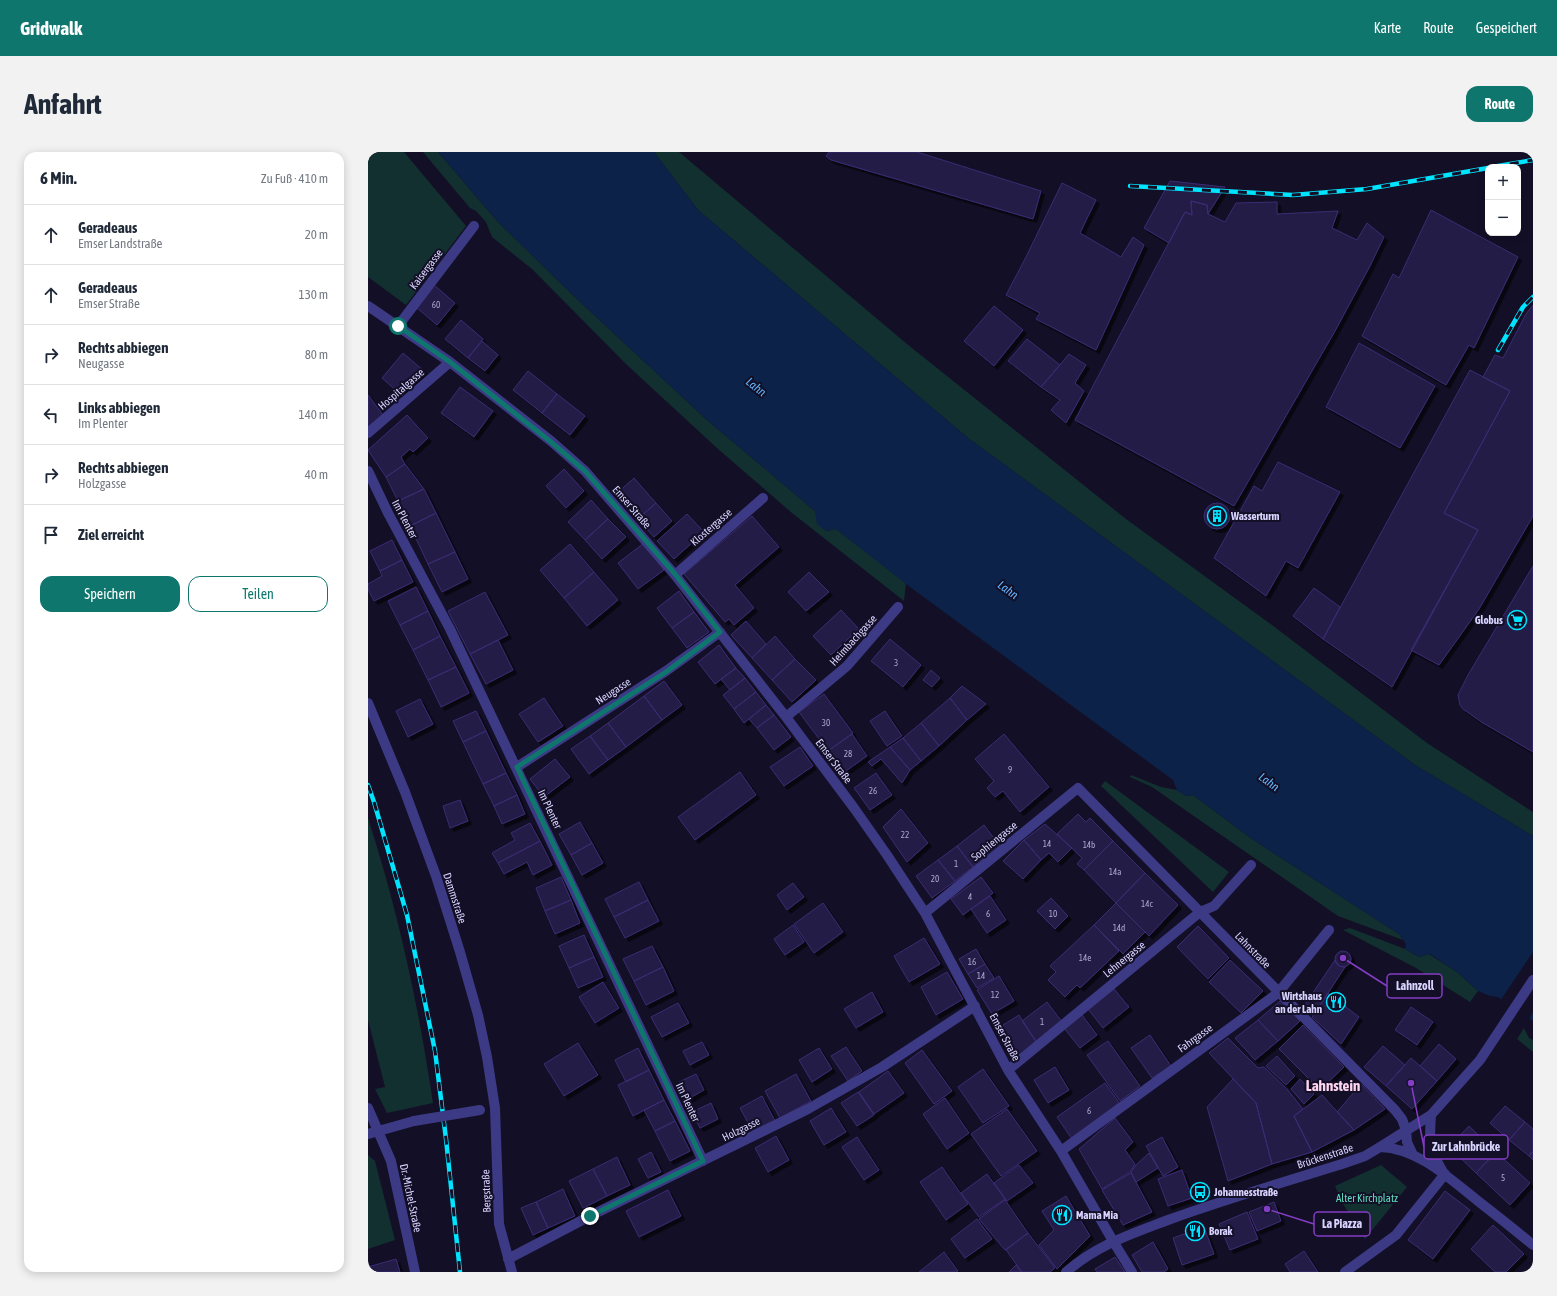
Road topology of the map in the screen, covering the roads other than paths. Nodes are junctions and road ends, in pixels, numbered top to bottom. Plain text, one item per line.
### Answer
1 (474, 226) dead end
2 (368, 306) edge
3 (398, 326) junction
4 (450, 362) junction
5 (368, 433) edge
6 (368, 471) edge
7 (763, 498) dead end
8 (675, 574) junction
9 (898, 607) dead end
10 (720, 632) junction
11 (368, 703) edge
12 (786, 717) junction
13 (517, 767) junction
14 (1078, 788) joint
15 (1251, 865) dead end
16 (1200, 912) junction
17 (925, 913) junction
18 (1329, 930) dead end
19 (1533, 980) edge
20 (1278, 993) junction
21 (975, 1006) junction
22 (1008, 1070) junction
23 (368, 1108) edge
24 (495, 1108) junction
25 (1431, 1115) junction
26 (1406, 1130) junction
27 (373, 1133) edge
28 (1380, 1147) junction
29 (1061, 1151) junction
30 (1413, 1155) junction
31 (703, 1161) junction
32 (1444, 1174) junction
33 (1113, 1241) junction
34 (1533, 1245) edge
35 (508, 1259) junction
36 (415, 1272) edge
37 (512, 1272) edge
38 (1066, 1272) edge
39 (1132, 1272) edge
40 (1345, 1272) edge

1 - 3 street, Kaisergasse
2 - 3 street, Emser Straße
3 - 4 street, Emser Straße
4 - 5 street, Hospitalgasse
4 - 8 street, Emser Straße
6 - 13 street, Im Plenter
7 - 8 street, Klostergasse
8 - 10 street, Emser Straße
9 - 12 street, Heimbachgasse
10 - 12 street, Emser Straße
10 - 13 street, Neugasse
11 - 24 street, Dammstraße
12 - 17 street, Emser Straße
13 - 31 street, Im Plenter
14 - 16 street, Lahnstraße
14 - 17 street, Sophiengasse
15 - 16 street, Lehnergasse
16 - 20 street, Lahnstraße
16 - 22 street, Lehnergasse
17 - 21 street, Emser Straße
18 - 20 street, Fahrgasse
19 - 25 street, Brückenstraße
20 - 26 street, Lahnstraße
20 - 29 street, Fahrgasse
21 - 22 street, Emser Straße
21 - 31 street, Holzgasse
22 - 29 street, Emser Straße
23 - 27 street, Dr.-Michel-Straße
24 - 27 street, bridge
24 - 35 street, Bergstraße
25 - 26 street, Brückenstraße
25 - 32 street
26 - 28 street, Brückenstraße
26 - 30 street, Lahnstraße
27 - 36 street, Dr.-Michel-Straße
28 - 30 street
28 - 33 street, Brückenstraße
29 - 33 street, Emser Straße
30 - 32 street
31 - 35 street, Holzgasse
32 - 34 street
32 - 40 street
33 - 38 street, Brückenstraße
33 - 39 street, Emser Straße
35 - 37 street, Bergstraße

